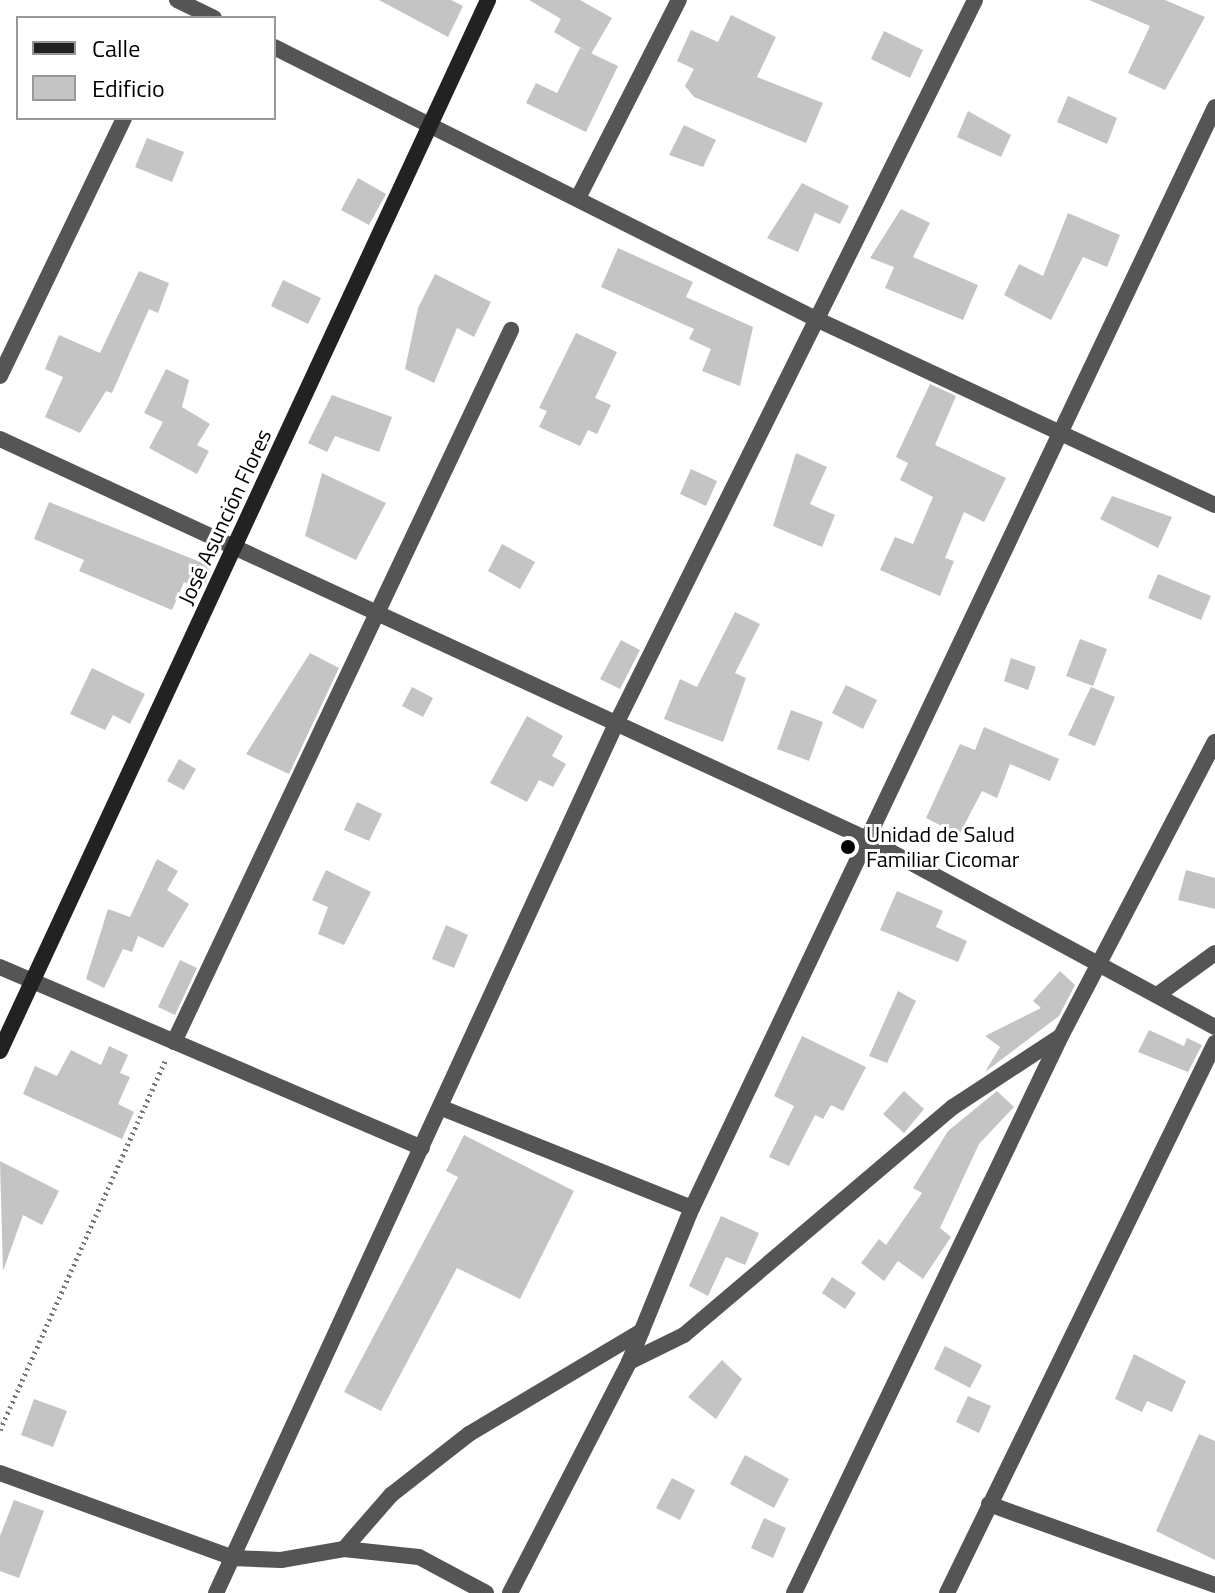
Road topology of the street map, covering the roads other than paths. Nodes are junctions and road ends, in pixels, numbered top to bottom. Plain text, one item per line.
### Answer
1 (488, 0) edge
2 (679, 0) edge
3 (975, 0) edge
4 (179, 1) edge
5 (210, 16) edge
6 (276, 48) edge
7 (1215, 107) edge
8 (123, 120) edge
9 (430, 123) junction
10 (579, 196) junction
11 (816, 319) junction
12 (511, 330) dead end
13 (0, 376) edge
14 (1056, 430) junction
15 (0, 439) edge
16 (1215, 505) edge
17 (237, 544) junction
18 (372, 611) junction
19 (615, 726) junction
20 (1215, 742) edge
21 (869, 840) junction
22 (1215, 953) edge
23 (1103, 960) junction
24 (0, 967) edge
25 (34, 982) junction
26 (1160, 993) junction
27 (1215, 1027) edge
28 (1061, 1036) junction
29 (174, 1042) junction
30 (1215, 1043) edge
31 (0, 1051) edge
32 (442, 1108) junction
33 (422, 1148) junction
34 (692, 1208) junction
35 (642, 1331) junction
36 (629, 1362) junction
37 (0, 1473) edge
38 (989, 1504) junction
39 (344, 1549) junction
40 (233, 1558) junction
41 (1215, 1585) edge
42 (216, 1593) edge
43 (486, 1593) edge
44 (510, 1593) edge
45 (794, 1593) edge
46 (947, 1593) edge

1 - 9 street, José Asunción Flores
2 - 10 street
3 - 11 street
4 - 5 street
6 - 9 street
7 - 14 street
8 - 13 street
9 - 10 street
9 - 17 street, José Asunción Flores
10 - 11 street
11 - 14 street
11 - 19 street
12 - 18 street
14 - 16 street
14 - 21 street
15 - 17 street
17 - 18 street
17 - 25 street, José Asunción Flores
18 - 19 street
18 - 29 street
19 - 21 street
19 - 32 street
20 - 23 street
21 - 23 street
21 - 34 street
22 - 26 street
23 - 26 street
23 - 28 street
24 - 25 street
25 - 29 street
25 - 31 street, José Asunción Flores
26 - 27 street
28 - 36 street
28 - 45 street
29 - 33 street
30 - 38 street
32 - 33 street
32 - 34 street
33 - 40 street
34 - 35 street
35 - 36 street
35 - 39 street
36 - 44 street
37 - 40 street
38 - 41 street
38 - 46 street
39 - 40 street
39 - 43 street
40 - 42 street

